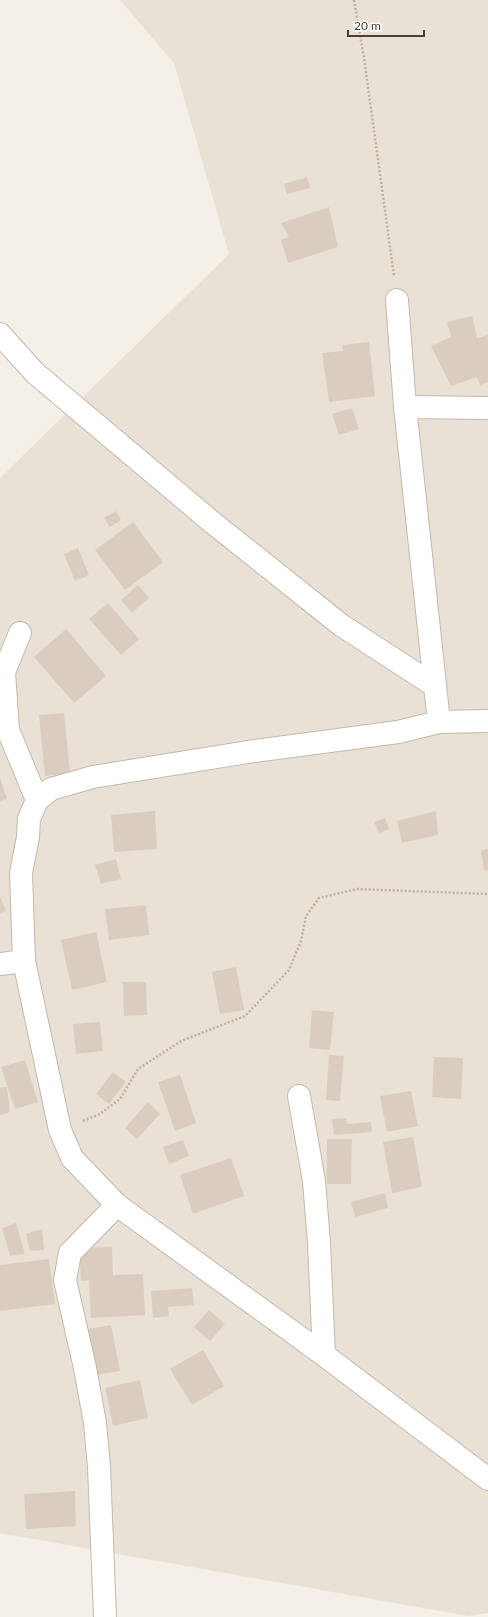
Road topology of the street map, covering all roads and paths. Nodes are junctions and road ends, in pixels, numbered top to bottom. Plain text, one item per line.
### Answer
1 (354, 0) edge
2 (397, 300) joint
3 (0, 334) edge
4 (405, 407) junction
5 (488, 408) edge
6 (20, 633) dead end
7 (435, 686) junction
8 (488, 721) edge
9 (439, 722) junction
10 (37, 800) junction
11 (488, 894) edge
12 (24, 961) junction
13 (0, 964) edge
14 (299, 1096) dead end
15 (60, 1130) junction
16 (117, 1205) junction
17 (324, 1355) junction
18 (488, 1479) edge
19 (105, 1617) edge

1 - 2 path
2 - 4 street
3 - 7 street
4 - 5 street
4 - 7 street
6 - 10 street
7 - 9 street
8 - 9 street
9 - 10 street
10 - 12 street
11 - 15 path
12 - 13 street
12 - 15 street
14 - 17 street
15 - 16 street
16 - 17 street
16 - 19 street
17 - 18 street

